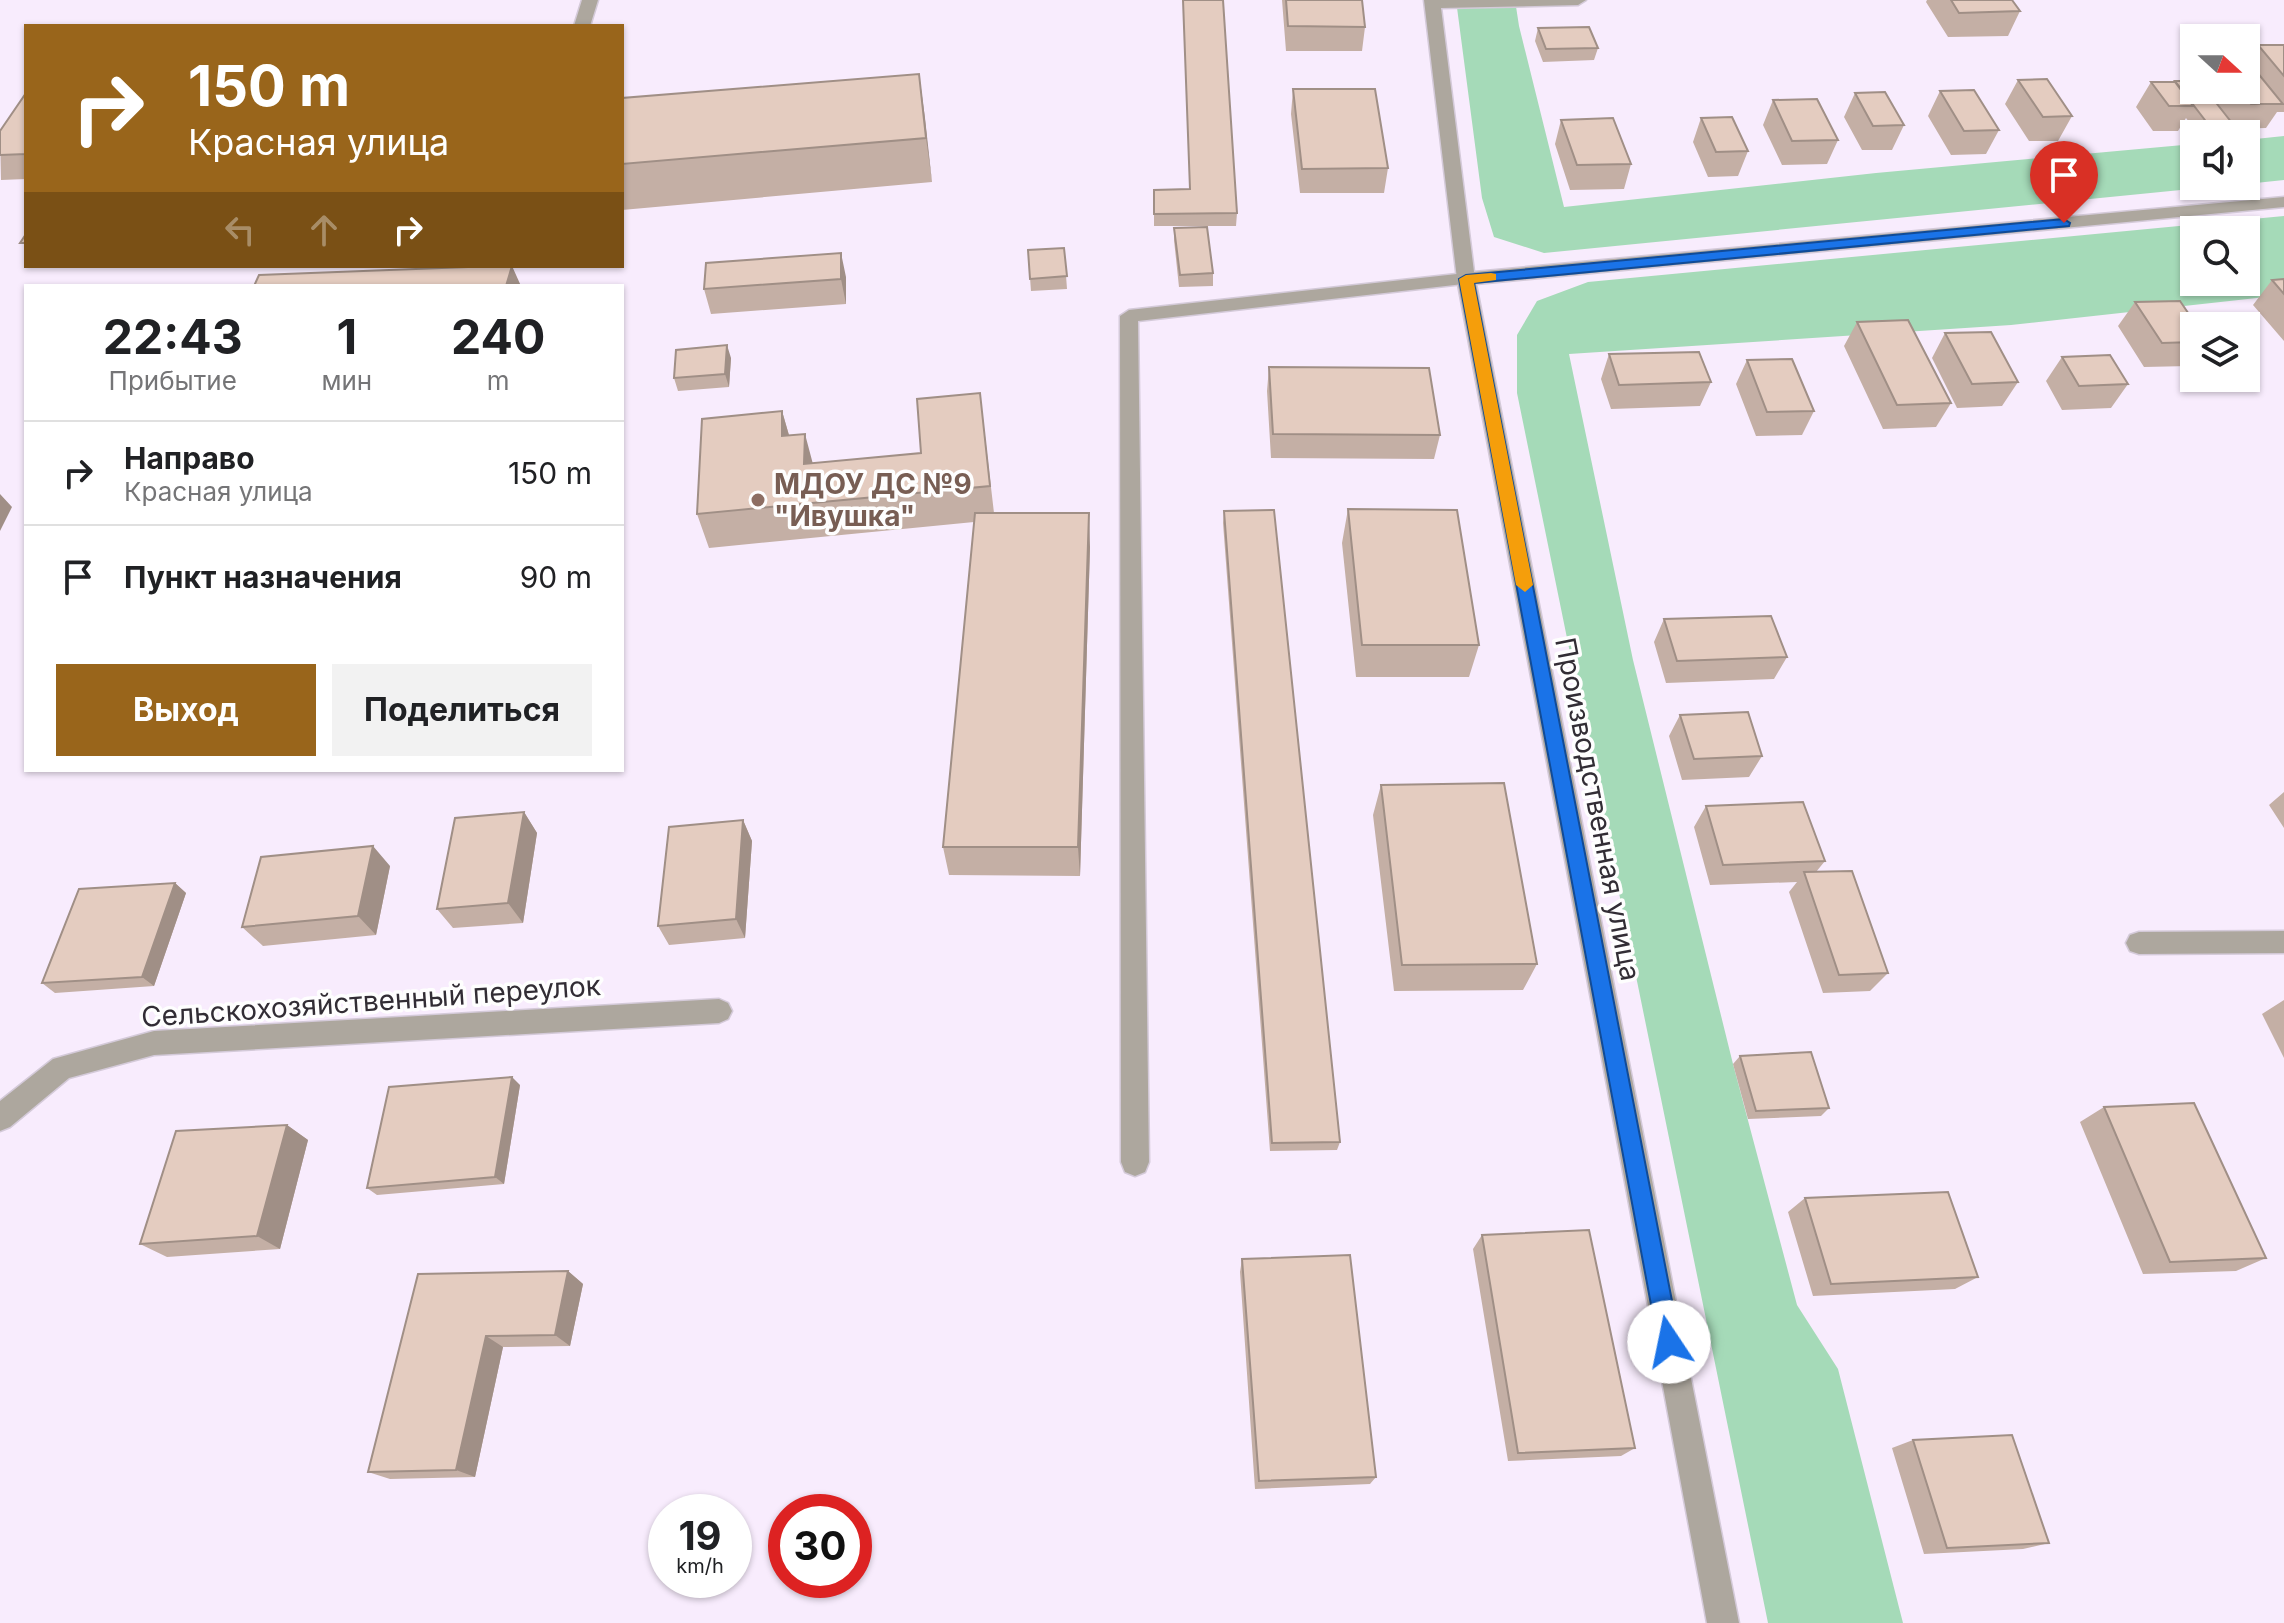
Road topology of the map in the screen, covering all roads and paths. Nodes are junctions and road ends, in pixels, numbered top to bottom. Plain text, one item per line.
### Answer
1 (590, 0) edge
2 (1578, 0) edge
3 (1432, 2) edge
4 (583, 24) edge
5 (2284, 202) edge
6 (1466, 279) junction
7 (2284, 942) edge
8 (2139, 943) dead end
9 (719, 1011) dead end
10 (0, 1118) edge
11 (1135, 1162) dead end
12 (1723, 1623) edge

1 - 4 street
2 - 3 street, Производственная улица
3 - 6 street, Производственная улица
5 - 6 street
6 - 11 street
6 - 12 street, Производственная улица
7 - 8 street
9 - 10 street, Сельскохозяйственный переулок

